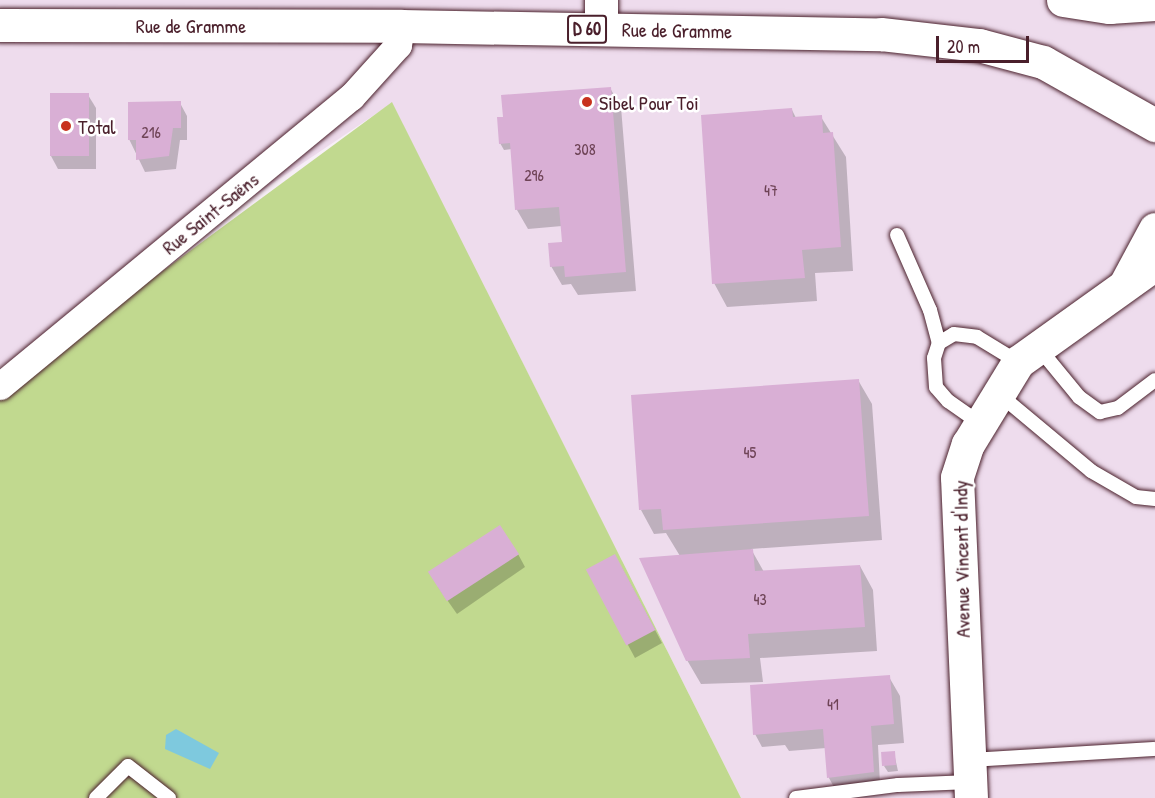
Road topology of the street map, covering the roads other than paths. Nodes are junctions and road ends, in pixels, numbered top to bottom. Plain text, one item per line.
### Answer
1 (1063, 0) edge
2 (1155, 4) edge
3 (397, 13) edge
4 (601, 14) edge
5 (0, 25) edge
6 (1155, 125) edge
7 (1155, 229) edge
8 (897, 236) dead end
9 (1155, 264) edge
10 (1126, 283) junction
11 (939, 343) junction
12 (1028, 355) junction
13 (1155, 380) edge
14 (0, 386) edge
15 (999, 394) junction
16 (981, 424) junction
17 (1155, 499) edge
18 (1155, 749) edge
19 (970, 780) edge
20 (96, 798) edge
21 (169, 798) edge
22 (796, 798) edge

1 - 2 main road
3 - 4 main road, Rue de Gramme / D 60
3 - 5 main road, Rue de Gramme / D 60
3 - 14 street, Rue Saint-Saëns
4 - 6 main road, Rue de Gramme / D 60
7 - 10 main road, Avenue Vincent d'Indy
8 - 11 lane
9 - 10 main road, Avenue Vincent d'Indy
10 - 12 main road, Avenue Vincent d'Indy
11 - 12 lane
11 - 16 lane
12 - 13 lane
12 - 15 main road, Avenue Vincent d'Indy
15 - 16 main road, Avenue Vincent d'Indy
15 - 17 lane
16 - 19 main road, Avenue Vincent d'Indy
18 - 19 lane
19 - 22 lane
20 - 21 lane

